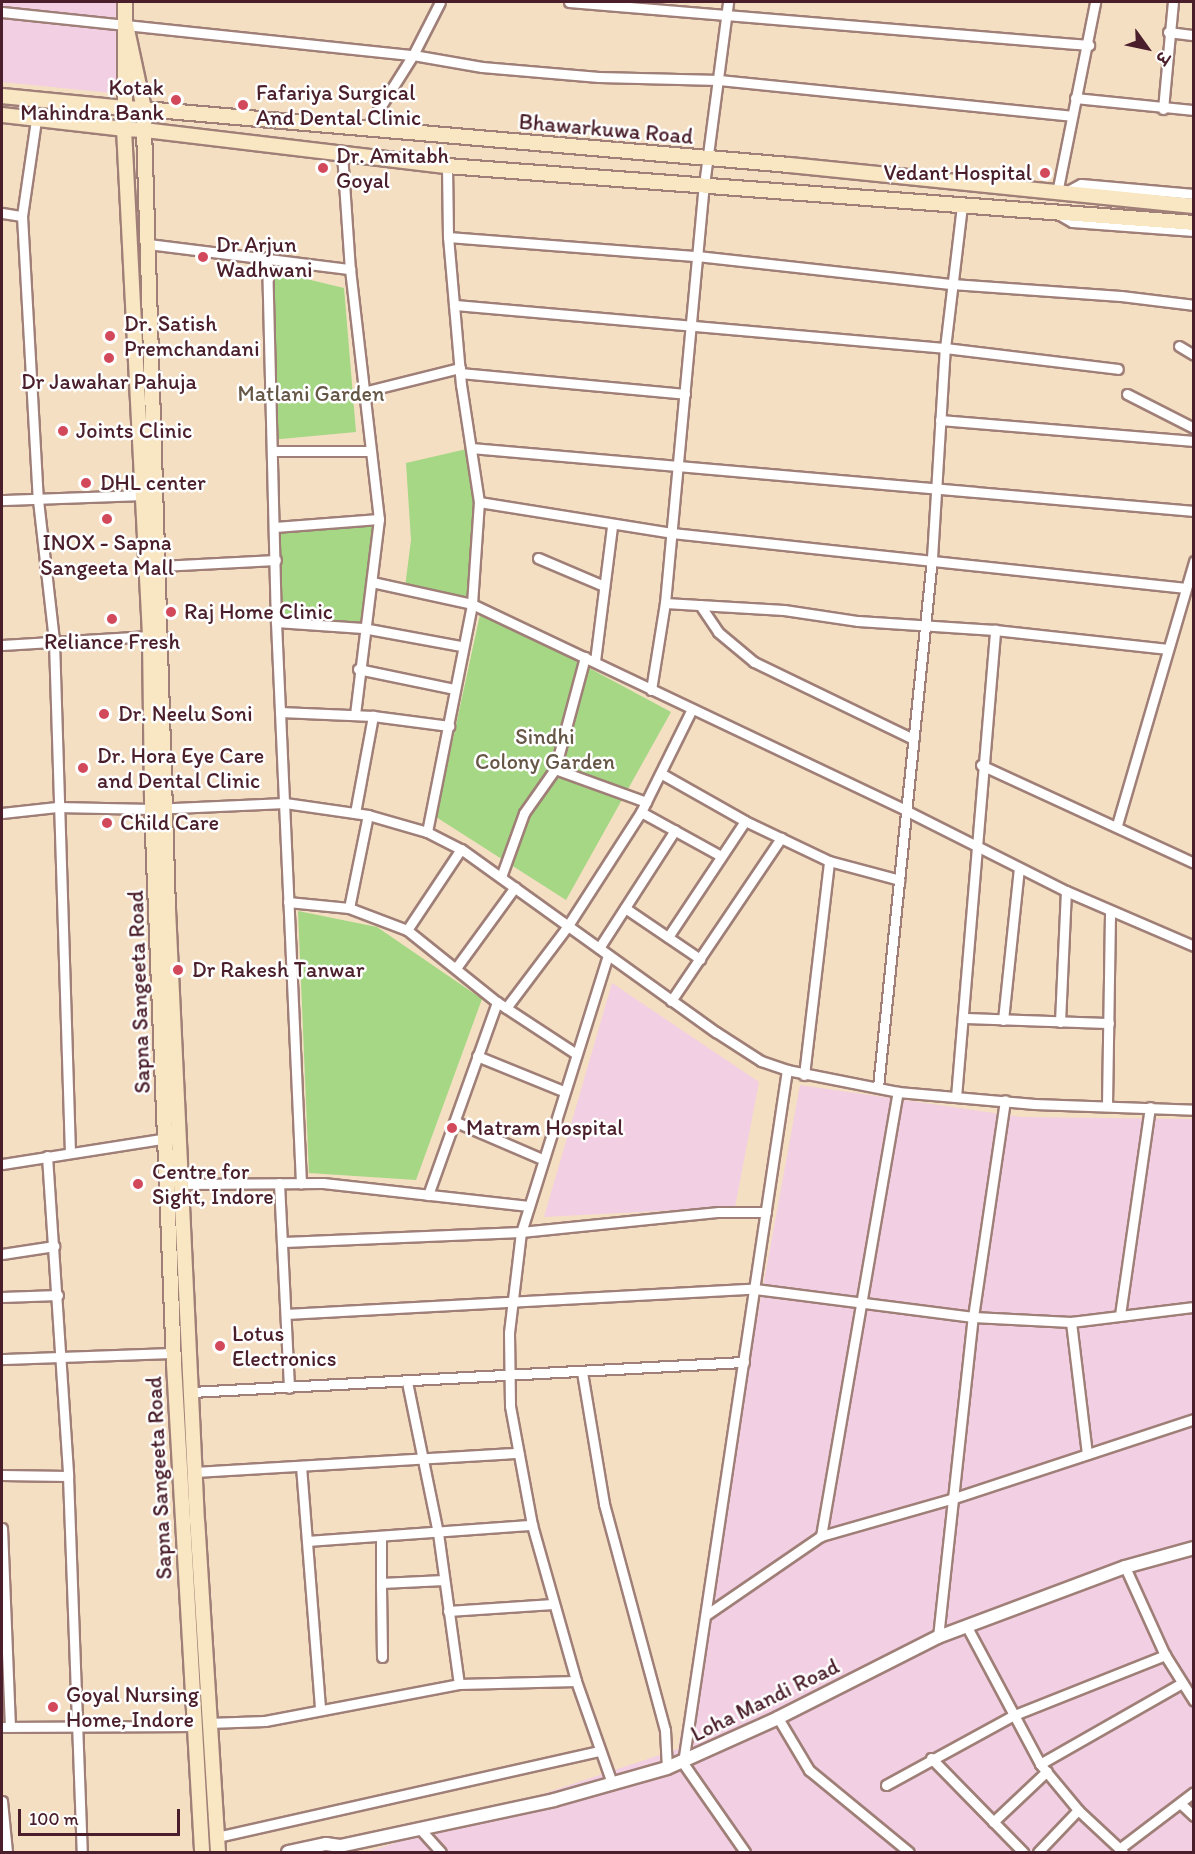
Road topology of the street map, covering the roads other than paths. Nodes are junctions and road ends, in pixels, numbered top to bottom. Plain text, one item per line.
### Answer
1 (124, 2) edge
2 (440, 2) edge
3 (569, 2) edge
4 (728, 2) edge
5 (1095, 2) edge
6 (1173, 2) edge
7 (2, 12) edge
8 (727, 14) junction
9 (126, 25) junction
10 (1168, 32) junction
11 (1194, 35) edge
12 (1089, 45) junction
13 (413, 55) junction
14 (720, 80) junction
15 (2, 96) edge
16 (1075, 98) junction
17 (125, 108) junction
18 (144, 109) junction
19 (1163, 109) junction
20 (1194, 110) edge
21 (2, 115) edge
22 (1071, 116) junction
23 (36, 120) junction
24 (368, 128) junction
25 (124, 129) junction
26 (144, 130) junction
27 (342, 153) junction
28 (708, 159) junction
29 (447, 166) junction
30 (704, 185) junction
31 (1060, 193) junction
32 (1194, 194) edge
33 (962, 206) junction
34 (1194, 206) edge
35 (2, 213) edge
36 (1059, 214) junction
37 (22, 216) junction
38 (1194, 223) edge
39 (1194, 231) edge
40 (448, 237) junction
41 (148, 244) junction
42 (697, 255) junction
43 (267, 257) junction
44 (350, 269) junction
45 (952, 284) junction
46 (454, 305) junction
47 (1194, 305) edge
48 (690, 327) junction
49 (1179, 346) dead end
50 (945, 348) junction
51 (1194, 355) edge
52 (1118, 369) dead end
53 (460, 371) junction
54 (363, 392) junction
55 (685, 394) junction
56 (1127, 394) dead end
57 (940, 420) junction
58 (1194, 428) edge
59 (1194, 441) edge
60 (471, 448) junction
61 (273, 451) junction
62 (370, 451) junction
63 (677, 465) junction
64 (937, 489) junction
65 (150, 495) junction
66 (2, 500) edge
67 (38, 500) junction
68 (479, 502) junction
69 (1194, 511) edge
70 (379, 519) junction
71 (612, 526) junction
72 (275, 527) junction
73 (672, 533) junction
74 (538, 558) dead end
75 (932, 558) junction
76 (276, 560) junction
77 (1194, 561) edge
78 (160, 566) junction
79 (372, 582) junction
80 (604, 586) junction
81 (1186, 588) junction
82 (665, 603) junction
83 (472, 604) junction
84 (700, 605) junction
85 (276, 622) junction
86 (922, 626) junction
87 (363, 628) junction
88 (995, 630) junction
89 (150, 636) junction
90 (54, 641) junction
91 (2, 645) edge
92 (461, 646) junction
93 (1168, 648) junction
94 (585, 657) junction
95 (595, 661) junction
96 (358, 669) junction
97 (455, 689) junction
98 (651, 690) junction
99 (692, 709) junction
100 (280, 712) junction
101 (355, 715) junction
102 (373, 716) junction
103 (449, 726) junction
104 (913, 739) junction
105 (981, 765) junction
106 (555, 769) junction
107 (662, 774) junction
108 (646, 802) junction
109 (285, 803) junction
110 (57, 807) junction
111 (168, 808) junction
112 (152, 809) junction
113 (907, 811) junction
114 (641, 812) junction
115 (2, 813) edge
116 (356, 813) junction
117 (368, 815) junction
118 (745, 821) junction
119 (1117, 825) junction
120 (675, 830) junction
121 (427, 832) junction
122 (781, 838) junction
123 (978, 845) junction
124 (461, 849) junction
125 (721, 856) junction
126 (829, 861) junction
127 (1194, 863) edge
128 (1019, 868) junction
129 (501, 877) junction
130 (900, 880) junction
131 (515, 887) junction
132 (1066, 891) junction
133 (288, 902) junction
134 (349, 908) junction
135 (625, 908) junction
136 (1110, 911) junction
137 (567, 927) junction
138 (407, 930) junction
139 (668, 937) junction
140 (1194, 946) edge
141 (598, 948) junction
142 (608, 955) junction
143 (700, 959) junction
144 (456, 968) junction
145 (671, 1001) junction
146 (497, 1002) junction
147 (506, 1008) junction
148 (963, 1018) junction
149 (1003, 1020) junction
150 (1060, 1022) junction
151 (1109, 1023) junction
152 (575, 1053) junction
153 (477, 1056) junction
154 (787, 1070) junction
155 (804, 1075) junction
156 (878, 1087) junction
157 (563, 1091) junction
158 (898, 1092) junction
159 (956, 1097) junction
160 (1005, 1100) junction
161 (1107, 1105) junction
162 (1150, 1107) junction
163 (1194, 1110) edge
164 (456, 1122) junction
165 (173, 1138) junction
166 (70, 1152) junction
167 (47, 1156) junction
168 (542, 1159) junction
169 (2, 1164) edge
170 (301, 1183) junction
171 (181, 1184) junction
172 (279, 1184) junction
173 (428, 1195) junction
174 (529, 1206) junction
175 (766, 1212) junction
176 (521, 1232) junction
177 (284, 1242) junction
178 (54, 1246) junction
179 (2, 1254) edge
180 (755, 1289) junction
181 (58, 1295) junction
182 (2, 1297) edge
183 (861, 1302) junction
184 (512, 1303) junction
185 (1194, 1306) edge
186 (286, 1314) junction
187 (1120, 1315) junction
188 (973, 1317) junction
189 (1071, 1322) junction
190 (174, 1353) junction
191 (60, 1357) junction
192 (2, 1359) edge
193 (744, 1362) junction
194 (582, 1372) junction
195 (510, 1377) junction
196 (407, 1382) junction
197 (289, 1388) junction
198 (191, 1392) junction
199 (1194, 1419) edge
200 (518, 1453) junction
201 (1087, 1454) junction
202 (419, 1456) junction
203 (301, 1466) junction
204 (195, 1472) junction
205 (2, 1475) edge
206 (68, 1476) junction
207 (951, 1499) junction
208 (531, 1525) junction
209 (2, 1528) edge
210 (438, 1533) junction
211 (381, 1536) junction
212 (821, 1536) junction
213 (307, 1541) junction
214 (2, 1547) edge
215 (1194, 1548) edge
216 (1125, 1567) junction
217 (444, 1580) junction
218 (381, 1583) junction
219 (553, 1604) junction
220 (448, 1611) junction
221 (706, 1614) junction
222 (967, 1627) junction
223 (938, 1637) junction
224 (1165, 1655) junction
225 (382, 1657) dead end
226 (576, 1681) junction
227 (459, 1684) junction
228 (1180, 1684) junction
229 (1194, 1701) edge
230 (320, 1709) junction
231 (1012, 1716) junction
232 (778, 1718) junction
233 (208, 1723) junction
234 (193, 1726) junction
235 (6, 1727) edge
236 (78, 1729) junction
237 (599, 1751) junction
238 (931, 1758) junction
239 (683, 1763) junction
240 (1044, 1767) junction
241 (667, 1768) junction
242 (612, 1783) junction
243 (886, 1785) dead end
244 (1194, 1792) edge
245 (2, 1801) edge
246 (1180, 1803) junction
247 (1078, 1810) junction
248 (1194, 1816) edge
249 (993, 1822) junction
250 (420, 1829) junction
251 (217, 1837) junction
252 (336, 1849) edge
253 (1121, 1851) edge
254 (7, 1852) edge
255 (82, 1852) edge
256 (202, 1852) edge
257 (218, 1852) edge
258 (288, 1852) edge
259 (441, 1852) edge
260 (745, 1852) edge
261 (909, 1852) edge
262 (1023, 1852) edge
263 (1038, 1852) edge

1 - 9 main road
2 - 13 street
3 - 8 street
4 - 8 street
5 - 12 street
6 - 10 street
7 - 9 street
8 - 12 street
8 - 14 street
9 - 13 street
9 - 17 main road, Sapna Sangeeta Road
9 - 18 main road, Sapna Sangeeta Road
10 - 11 street
10 - 19 street
12 - 16 street
13 - 14 street
13 - 24 street
14 - 22 street
14 - 28 street
15 - 17 main road, Bhawarkuwa Road
16 - 19 street
16 - 22 street
17 - 18 main road, Bhawarkuwa Road
17 - 25 main road, Sapna Sangeeta Road
18 - 24 main road, Bhawarkuwa Road
18 - 26 main road, Sapna Sangeeta Road
19 - 20 street
21 - 23 main road
22 - 31 street
23 - 25 main road
23 - 37 street
24 - 28 main road, Bhawarkuwa Road
25 - 26 main road
25 - 65 main road, Sapna Sangeeta Road
26 - 27 main road
26 - 41 main road, Sapna Sangeeta Road
27 - 29 main road
27 - 44 street
28 - 30 street
28 - 31 main road, Bhawarkuwa Road
29 - 30 main road
29 - 40 street
30 - 33 main road
30 - 42 street
31 - 32 street
31 - 34 main road, Bhawarkuwa Road
33 - 36 main road
33 - 45 street
35 - 37 street
36 - 38 main road
36 - 39 street
37 - 67 street
40 - 42 street
40 - 46 street
41 - 43 street
41 - 65 main road, Sapna Sangeeta Road
42 - 45 street
42 - 48 street
43 - 44 street
43 - 61 street
44 - 54 street
45 - 47 street
45 - 50 street
46 - 48 street
46 - 53 street
48 - 50 street
48 - 55 street
49 - 51 street
50 - 52 street
50 - 57 street
53 - 54 street
53 - 55 street
53 - 60 street
54 - 62 street
55 - 63 street
56 - 58 street
57 - 59 street
57 - 64 street
60 - 63 street
60 - 68 street
61 - 62 street
61 - 72 street
62 - 70 street
63 - 64 street
63 - 73 street
64 - 69 street
64 - 75 street
65 - 67 street
65 - 78 main road, Sapna Sangeeta Road
65 - 89 main road, Sapna Sangeeta Road
66 - 67 street
67 - 90 street
68 - 71 street
68 - 83 street
70 - 72 street
70 - 79 street
71 - 73 street
71 - 80 street
72 - 76 street
73 - 75 street
73 - 82 street
74 - 80 street
75 - 81 street
75 - 86 street
76 - 78 street
76 - 85 street
77 - 81 street
78 - 111 main road, Sapna Sangeeta Road
79 - 83 street
79 - 87 street
80 - 95 street
81 - 93 street
82 - 84 street
82 - 98 street
83 - 92 street
83 - 94 street
84 - 86 street
84 - 104 street
85 - 87 street
85 - 100 street
86 - 88 street
86 - 104 street
87 - 92 street
87 - 96 street
88 - 93 street
88 - 105 street
89 - 90 street
89 - 112 main road, Sapna Sangeeta Road
90 - 91 street
90 - 110 street
92 - 97 street
93 - 119 street
94 - 95 street
94 - 106 street
95 - 98 street
96 - 97 street
96 - 101 street
97 - 103 street
98 - 99 street
99 - 107 street
99 - 113 street
100 - 101 street
100 - 109 street
101 - 102 street
102 - 103 street
102 - 116 street
103 - 121 street
104 - 113 street
105 - 119 street
105 - 123 street
106 - 108 street
106 - 129 street
107 - 108 street
107 - 118 street
108 - 114 street
109 - 111 street
109 - 116 street
109 - 133 street
110 - 112 street
110 - 115 street
110 - 166 street
111 - 112 street
111 - 165 main road, Sapna Sangeeta Road
112 - 165 main road, Sapna Sangeeta Road
113 - 123 street
113 - 130 street
114 - 120 street
114 - 137 street
116 - 117 street
117 - 121 street
117 - 134 street
118 - 122 street
118 - 125 street
119 - 127 street
120 - 125 street
120 - 135 street
121 - 124 street
122 - 126 street
122 - 143 street
123 - 128 street
123 - 148 street
124 - 129 street
124 - 138 street
125 - 139 street
126 - 130 street
126 - 155 street
128 - 132 street
128 - 149 street
129 - 131 street
130 - 156 street
131 - 137 street
131 - 144 street
132 - 136 street
132 - 150 street
133 - 134 street
133 - 170 street
134 - 138 street
135 - 139 street
135 - 141 street
136 - 140 street
136 - 151 street
137 - 141 street
137 - 147 street
138 - 144 street
139 - 143 street
141 - 142 street
142 - 145 street
142 - 152 street
143 - 145 street
144 - 146 street
145 - 154 street
146 - 147 street
146 - 153 street
147 - 152 street
148 - 149 street
148 - 159 street
149 - 150 street
150 - 151 street
151 - 161 street
152 - 157 street
153 - 157 street
153 - 164 street
154 - 155 street
154 - 175 street
155 - 156 street
156 - 158 street
157 - 168 street
158 - 159 street
158 - 183 street
159 - 160 street
160 - 161 street
160 - 188 street
161 - 162 street
162 - 163 street
162 - 187 street
164 - 168 street
164 - 173 street
165 - 166 street
165 - 171 main road, Sapna Sangeeta Road
165 - 190 main road, Sapna Sangeeta Road
166 - 167 street
167 - 169 street
167 - 178 street
168 - 174 street
170 - 172 street
170 - 173 street
171 - 172 street
171 - 198 main road, Sapna Sangeeta Road
172 - 177 street
173 - 174 street
174 - 176 street
175 - 176 street
175 - 180 street
176 - 177 street
176 - 184 street
177 - 186 street
178 - 179 street
178 - 181 street
180 - 183 street
180 - 184 street
180 - 193 street
181 - 182 street
181 - 191 street
183 - 188 street
183 - 212 street
184 - 186 street
184 - 195 street
185 - 187 street
186 - 197 street
187 - 189 street
188 - 189 street
188 - 207 street
189 - 201 street
190 - 191 street
190 - 234 main road, Sapna Sangeeta Road
191 - 192 street
191 - 206 street
193 - 194 street
193 - 221 street
194 - 195 street
194 - 241 street
195 - 196 street
195 - 200 street
196 - 197 street
196 - 202 street
197 - 198 street
198 - 204 main road, Sapna Sangeeta Road
199 - 201 street
200 - 202 street
200 - 208 street
201 - 207 street
202 - 203 street
202 - 210 street
203 - 204 street
203 - 213 street
204 - 233 main road, Sapna Sangeeta Road
205 - 206 street
206 - 236 street
207 - 212 street
207 - 223 street
208 - 210 street
208 - 219 street
209 - 214 street
210 - 211 street
210 - 217 street
211 - 213 street
211 - 218 street
212 - 221 street
213 - 230 street
214 - 235 street
215 - 216 street, Loha Mandi Road
216 - 222 street, Loha Mandi Road
216 - 224 street
217 - 218 street
217 - 220 street
218 - 225 street
219 - 220 street
219 - 226 street
220 - 227 street
221 - 239 street
222 - 223 street, Loha Mandi Road
222 - 231 street
223 - 232 street, Loha Mandi Road
224 - 228 street
224 - 231 street
226 - 227 street
226 - 237 street
227 - 230 street
228 - 229 street
228 - 240 street
230 - 233 street
231 - 238 street
231 - 240 street
232 - 239 street, Loha Mandi Road
232 - 261 street
233 - 251 main road, Sapna Sangeeta Road
234 - 236 street
234 - 256 main road, Sapna Sangeeta Road
235 - 236 street
236 - 255 street
237 - 242 street
237 - 251 street
238 - 243 street
238 - 249 street
239 - 241 street, Loha Mandi Road
239 - 260 street
240 - 247 street
240 - 249 street
241 - 242 street, Loha Mandi Road
242 - 250 street, Loha Mandi Road
244 - 246 street
245 - 254 street
246 - 248 street
246 - 253 street
247 - 253 street
247 - 263 street
249 - 262 street
250 - 252 street, Loha Mandi Road
250 - 259 street
251 - 257 main road, Sapna Sangeeta Road
252 - 258 street, Loha Mandi Road

